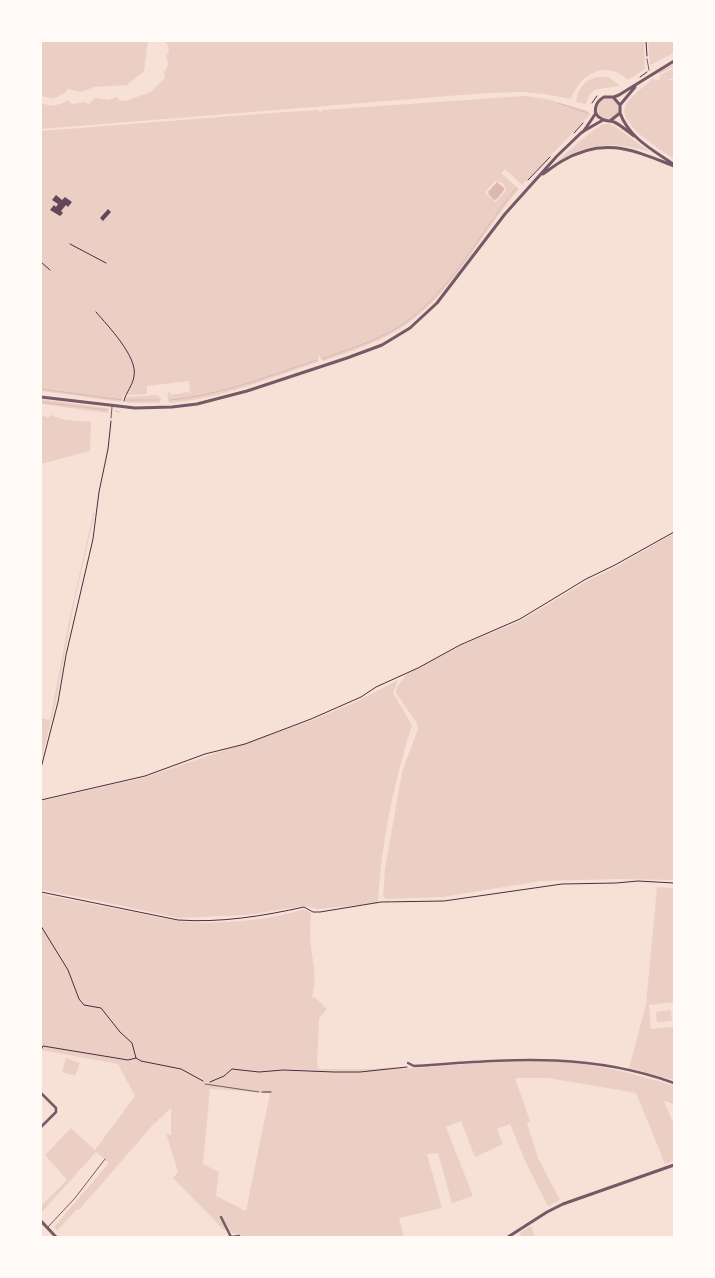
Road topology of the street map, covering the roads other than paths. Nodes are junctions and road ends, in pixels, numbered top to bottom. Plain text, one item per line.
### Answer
1 (647, 59) road end
2 (674, 61) edge
3 (649, 70) road end
4 (637, 84) junction
5 (613, 97) junction
6 (620, 105) junction
7 (596, 112) junction
8 (620, 113) junction
9 (603, 120) junction
10 (610, 121) junction
11 (582, 132) junction
12 (634, 136) junction
13 (674, 165) edge
14 (538, 177) junction
15 (41, 397) edge
16 (112, 406) junction
17 (111, 418) road end
18 (408, 1063) dead end
19 (674, 1083) edge
20 (205, 1084) road end
21 (259, 1092) road end
22 (41, 1093) edge
23 (41, 1127) edge
24 (105, 1159) dead end
25 (674, 1166) edge
26 (221, 1218) dead end
27 (41, 1221) edge
28 (48, 1228) junction
29 (240, 1236) edge
30 (56, 1237) edge
31 (231, 1237) edge
32 (508, 1237) edge

1 - 3 lane
2 - 4 street
4 - 5 street
4 - 6 street
5 - 6 street
5 - 7 street
6 - 8 street
7 - 9 street
7 - 11 street
8 - 10 street
8 - 12 street
9 - 10 street
9 - 11 street
10 - 12 street
11 - 14 street
12 - 13 street
13 - 14 street
14 - 16 street
15 - 16 street
16 - 17 lane
18 - 19 street
20 - 21 lane
22 - 23 street
24 - 28 lane
25 - 32 street
26 - 31 street
27 - 28 street
28 - 30 street
29 - 31 street

